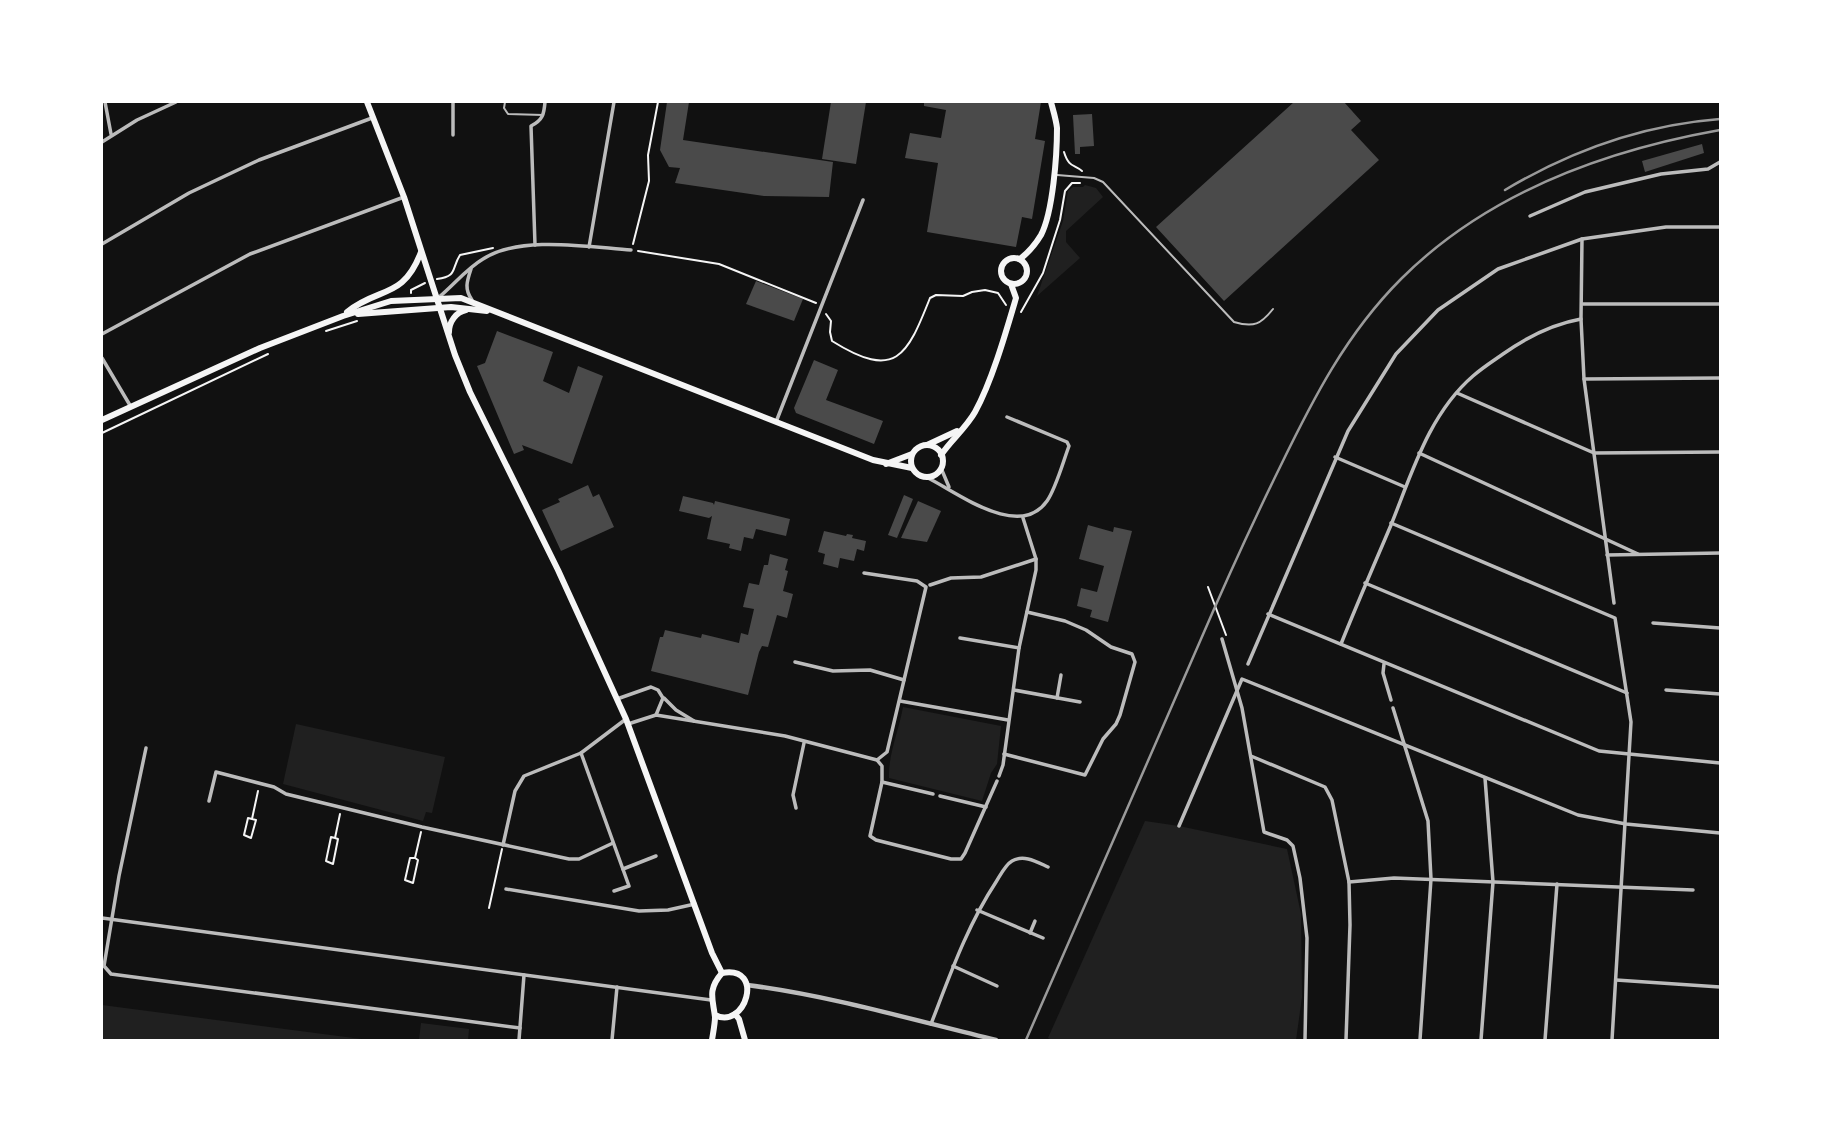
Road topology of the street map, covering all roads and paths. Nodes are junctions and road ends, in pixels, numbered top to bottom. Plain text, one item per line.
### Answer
1 (105, 102) edge
2 (176, 102) edge
3 (367, 102) edge
4 (453, 102) edge
5 (505, 102) edge
6 (545, 102) edge
7 (614, 102) edge
8 (658, 102) edge
9 (1051, 102) edge
10 (544, 115) junction
11 (373, 118) junction
12 (111, 135) junction
13 (453, 135) dead end
14 (102, 142) edge
15 (1720, 162) edge
16 (1054, 174) junction
17 (1081, 183) dead end
18 (404, 197) junction
19 (863, 201) dead end
20 (1530, 216) dead end
21 (1720, 227) edge
22 (1582, 239) junction
23 (102, 244) edge
24 (535, 245) junction
25 (492, 247) dead end
26 (589, 247) junction
27 (631, 250) junction
28 (421, 252) junction
29 (1020, 260) junction
30 (472, 267) junction
31 (439, 278) dead end
32 (1011, 284) junction
33 (421, 285) dead end
34 (411, 294) dead end
35 (437, 299) junction
36 (472, 301) junction
37 (1582, 304) junction
38 (1720, 304) edge
39 (439, 308) junction
40 (1007, 308) dead end
41 (1273, 309) dead end
42 (821, 310) junction
43 (1020, 313) dead end
44 (499, 314) junction
45 (342, 316) junction
46 (1581, 319) junction
47 (357, 321) dead end
48 (325, 332) dead end
49 (102, 334) edge
50 (449, 337) junction
51 (273, 351) dead end
52 (102, 358) edge
53 (1720, 377) edge
54 (1584, 379) junction
55 (1457, 393) junction
56 (131, 407) junction
57 (1007, 417) dead end
58 (102, 421) edge
59 (776, 422) junction
60 (964, 427) junction
61 (102, 433) edge
62 (927, 445) junction
63 (1720, 452) edge
64 (1419, 453) junction
65 (1594, 453) junction
66 (912, 454) junction
67 (942, 455) junction
68 (1335, 457) junction
69 (885, 464) junction
70 (912, 468) junction
71 (941, 468) junction
72 (926, 477) junction
73 (1405, 487) junction
74 (950, 489) junction
75 (1023, 518) junction
76 (1391, 523) junction
77 (1604, 537) junction
78 (1720, 553) edge
79 (1638, 554) junction
80 (1607, 555) junction
81 (1036, 559) junction
82 (864, 573) dead end
83 (1365, 583) junction
84 (928, 586) junction
85 (1208, 587) dead end
86 (1614, 603) dead end
87 (1027, 612) junction
88 (1268, 614) junction
89 (1653, 623) dead end
90 (1720, 628) edge
91 (960, 638) dead end
92 (1225, 638) joint
93 (1341, 644) junction
94 (1020, 648) junction
95 (795, 662) dead end
96 (1248, 664) dead end
97 (1384, 664) junction
98 (1061, 675) dead end
99 (904, 681) junction
100 (1014, 690) junction
101 (1666, 690) dead end
102 (1238, 691) junction
103 (1627, 694) junction
104 (1720, 694) edge
105 (663, 698) junction
106 (1057, 698) junction
107 (617, 699) junction
108 (1391, 700) dead end
109 (900, 701) junction
110 (1080, 702) dead end
111 (1393, 708) dead end
112 (656, 715) junction
113 (1008, 720) junction
114 (627, 722) junction
115 (699, 724) junction
116 (804, 743) junction
117 (1405, 744) junction
118 (146, 748) dead end
119 (581, 753) junction
120 (1004, 754) junction
121 (1630, 755) junction
122 (1251, 756) junction
123 (877, 760) junction
124 (1720, 763) edge
125 (1485, 778) junction
126 (882, 782) junction
127 (260, 783) junction
128 (933, 794) dead end
129 (940, 796) dead end
130 (209, 801) dead end
131 (341, 806) junction
132 (986, 807) junction
133 (796, 808) dead end
134 (252, 819) junction
135 (1626, 824) junction
136 (1179, 826) dead end
137 (422, 827) junction
138 (1720, 833) edge
139 (335, 838) junction
140 (613, 843) junction
141 (503, 845) junction
142 (656, 856) dead end
143 (415, 858) junction
144 (1048, 867) dead end
145 (623, 869) junction
146 (1431, 880) junction
147 (1493, 882) junction
148 (1349, 883) junction
149 (1557, 884) junction
150 (1622, 887) junction
151 (506, 889) dead end
152 (1693, 890) dead end
153 (614, 891) dead end
154 (695, 904) junction
155 (489, 908) dead end
156 (977, 910) junction
157 (102, 918) edge
158 (110, 919) junction
159 (1035, 921) dead end
160 (1030, 933) junction
161 (1043, 938) dead end
162 (953, 966) junction
163 (107, 972) junction
164 (722, 973) junction
165 (102, 975) edge
166 (524, 975) junction
167 (1616, 979) junction
168 (747, 985) junction
169 (997, 986) dead end
170 (617, 987) junction
171 (1720, 987) edge
172 (711, 1000) junction
173 (735, 1014) junction
174 (715, 1015) junction
175 (931, 1025) junction
176 (520, 1028) junction
177 (519, 1041) edge
178 (612, 1041) edge
179 (712, 1041) edge
180 (745, 1041) edge
181 (996, 1041) edge
182 (1304, 1041) edge
183 (1346, 1041) edge
184 (1420, 1041) edge
185 (1481, 1041) edge
186 (1545, 1041) edge
187 (1612, 1041) edge

1 - 12 street
2 - 12 street
3 - 11 main road
4 - 13 street
5 - 10 lane
6 - 10 street
7 - 26 street
8 - 27 path
9 - 16 main road
10 - 24 street
11 - 18 main road
11 - 23 street
12 - 14 street
15 - 20 street
16 - 29 main road
16 - 41 lane
17 - 43 path
18 - 28 main road
18 - 49 street
19 - 42 street
21 - 22 street
22 - 37 street
22 - 68 street
24 - 26 street
24 - 30 street
25 - 31 path
26 - 27 street
27 - 42 path
28 - 35 main road
28 - 45 main road
29 - 32 main road
29 - 32 main road
30 - 35 street
30 - 36 street
32 - 60 main road
33 - 34 path
35 - 36 main road
35 - 39 main road
35 - 45 main road
36 - 44 main road
37 - 38 street
37 - 46 street
39 - 44 main road
39 - 45 main road
39 - 50 main road
40 - 42 path
42 - 59 street
44 - 50 main road
44 - 59 main road
45 - 56 main road
46 - 54 street
46 - 55 street
47 - 48 path
50 - 107 main road
51 - 61 path
52 - 56 street
53 - 54 street
54 - 65 street
55 - 64 street
55 - 65 street
56 - 58 main road
57 - 75 street
59 - 69 main road
60 - 62 main road
60 - 67 main road
62 - 66 main road
62 - 67 main road
63 - 65 street
64 - 73 street
64 - 77 street
65 - 77 street
66 - 69 main road
66 - 70 main road
67 - 71 main road
68 - 73 street
68 - 88 street
69 - 70 main road
70 - 72 main road
71 - 72 main road
71 - 74 street
72 - 74 street
73 - 76 street
74 - 75 street
75 - 81 street
76 - 83 street
76 - 103 street
77 - 79 street
77 - 80 street
78 - 79 street
79 - 80 street
80 - 86 street
81 - 84 street
81 - 87 street
82 - 84 street
83 - 93 street
83 - 103 street
84 - 99 street
85 - 92 path
87 - 94 street
87 - 120 street
88 - 93 street
88 - 96 street
89 - 90 street
91 - 94 street
92 - 102 street
93 - 97 street
94 - 100 street
95 - 99 street
97 - 108 street
97 - 121 street
98 - 106 street
99 - 109 street
100 - 106 street
100 - 113 street
101 - 104 street
102 - 117 street
102 - 122 street
102 - 136 street
103 - 121 street
105 - 107 street
105 - 112 street
105 - 115 street
106 - 110 street
107 - 114 main road
109 - 113 street
109 - 123 street
111 - 117 street
112 - 114 street
112 - 115 street
113 - 120 street
114 - 119 street
114 - 154 main road
115 - 116 street
116 - 123 street
116 - 133 street
117 - 125 street
117 - 146 street
118 - 158 street
119 - 140 street
119 - 141 street
120 - 132 street
121 - 124 street
121 - 135 street
122 - 148 street
122 - 182 street
123 - 126 street
125 - 135 street
125 - 147 street
126 - 128 street
126 - 132 street
127 - 130 street
127 - 131 street
127 - 134 path
129 - 132 street
131 - 137 street
131 - 139 path
134 - 134 path
135 - 138 street
135 - 150 street
137 - 141 street
137 - 143 path
139 - 139 path
140 - 141 street
140 - 145 street
141 - 155 path
142 - 145 street
143 - 143 path
144 - 156 street
145 - 153 street
146 - 147 street
146 - 148 street
146 - 184 street
147 - 149 street
147 - 185 street
148 - 183 street
149 - 150 street
149 - 186 street
150 - 152 street
150 - 167 street
151 - 154 street
154 - 164 main road
156 - 160 street
156 - 162 street
157 - 158 street
158 - 163 street
158 - 166 street
159 - 160 street
160 - 161 street
162 - 169 street
162 - 175 street
163 - 165 street
163 - 176 street
164 - 168 main road
164 - 172 main road
166 - 170 street
166 - 176 street
167 - 171 street
167 - 187 street
168 - 173 main road
168 - 175 street
170 - 172 street
170 - 178 street
172 - 174 main road
173 - 174 main road
173 - 180 main road
174 - 179 main road
175 - 181 street
176 - 177 street

